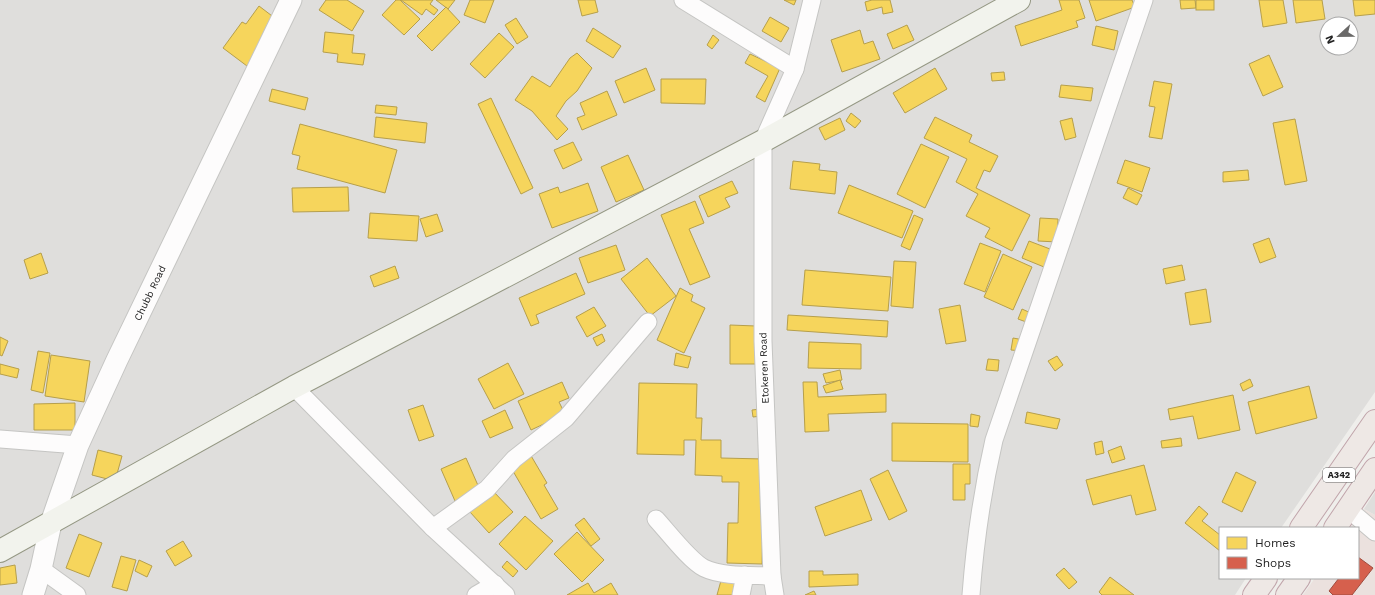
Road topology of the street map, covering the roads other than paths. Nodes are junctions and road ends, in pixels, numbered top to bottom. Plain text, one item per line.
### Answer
1 (291, 0) edge
2 (683, 0) edge
3 (812, 0) edge
4 (1019, 0) edge
5 (1144, 0) edge
6 (795, 69) junction
7 (763, 141) junction
8 (648, 322) dead end
9 (294, 387) junction
10 (1375, 421) edge
11 (0, 439) edge
12 (78, 446) junction
13 (1375, 469) edge
14 (1348, 509) junction
15 (656, 519) dead end
16 (51, 523) junction
17 (1302, 527) edge
18 (1336, 527) edge
19 (433, 528) junction
20 (1375, 532) edge
21 (0, 551) edge
22 (41, 569) junction
23 (745, 575) junction
24 (772, 576) junction
25 (1265, 579) edge
26 (1298, 579) edge
27 (500, 590) edge
28 (33, 595) edge
29 (78, 595) edge
30 (476, 595) edge
31 (741, 595) edge
32 (775, 595) edge
33 (971, 595) edge
34 (1254, 595) edge
35 (1287, 595) edge

1 - 12 street, Chubb Road
2 - 6 street
3 - 6 street
4 - 7 main road
5 - 33 street
6 - 7 street
7 - 9 main road
7 - 24 street, Etokeren Road
8 - 19 street
9 - 16 main road
9 - 19 street
10 - 17 highway, A342
11 - 12 street
12 - 16 street, Chubb Road
13 - 14 highway, A342
14 - 18 highway, A342
14 - 20 street
15 - 23 street
16 - 21 main road
16 - 22 street, Chubb Road
19 - 27 street
22 - 28 street, Chubb Road
22 - 29 street
23 - 24 street
23 - 31 street
24 - 32 street, Etokeren Road
25 - 34 highway
26 - 35 highway
27 - 30 street

